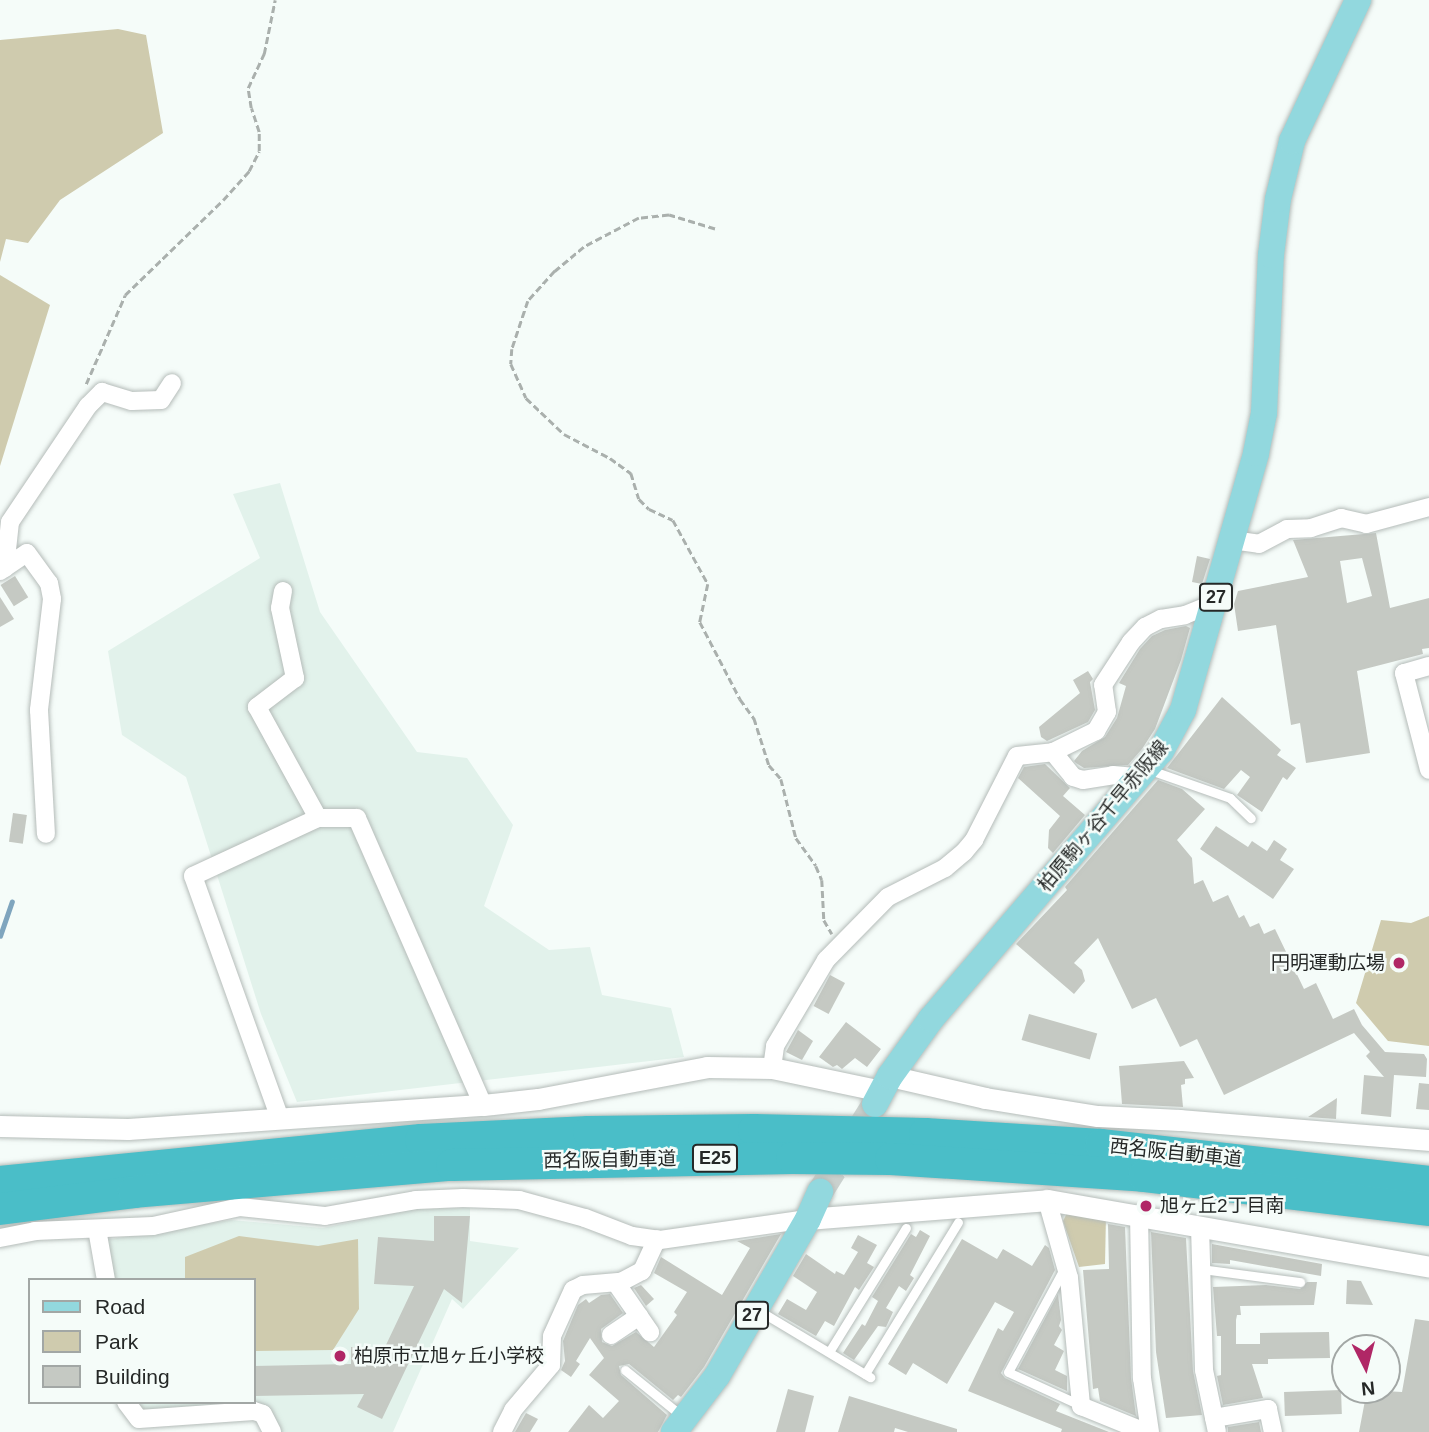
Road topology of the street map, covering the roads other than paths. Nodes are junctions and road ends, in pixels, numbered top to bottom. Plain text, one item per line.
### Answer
1 (1358, 0) edge
2 (172, 383) dead end
3 (1429, 506) edge
4 (1232, 540) junction
5 (3, 570) edge
6 (282, 590) dead end
7 (1215, 603) junction
8 (1429, 666) edge
9 (1053, 752) junction
10 (1429, 770) edge
11 (1142, 773) junction
12 (318, 818) junction
13 (1251, 818) dead end
14 (46, 834) dead end
15 (772, 1068) junction
16 (882, 1090) junction
17 (483, 1105) junction
18 (279, 1116) junction
19 (0, 1126) edge
20 (1429, 1140) edge
21 (0, 1182) edge
22 (1429, 1182) edge
23 (820, 1192) tunnel mouth
24 (1047, 1200) junction
25 (0, 1209) edge
26 (1429, 1210) edge
27 (1139, 1214) junction
28 (808, 1219) junction
29 (958, 1222) dead end
30 (1200, 1226) junction
31 (906, 1228) dead end
32 (97, 1229) junction
33 (0, 1238) edge
34 (657, 1239) junction
35 (1066, 1266) junction
36 (1429, 1267) edge
37 (1200, 1269) junction
38 (106, 1278) edge
39 (1300, 1282) dead end
40 (617, 1283) junction
41 (756, 1308) junction
42 (639, 1316) junction
43 (650, 1332) dead end
44 (611, 1335) dead end
45 (829, 1352) junction
46 (625, 1370) dead end
47 (128, 1404) edge
48 (1081, 1406) junction
49 (679, 1425) edge
50 (1215, 1425) edge
51 (272, 1432) edge
52 (502, 1432) edge
53 (1148, 1432) edge
54 (1273, 1432) edge

1 - 4 main road, 柏原駒ヶ谷千早赤阪線 / 27
2 - 5 street
3 - 4 street
4 - 7 main road, 柏原駒ヶ谷千早赤阪線 / 27
5 - 14 street
6 - 12 street
7 - 9 street
7 - 11 main road, 柏原駒ヶ谷千早赤阪線 / 27
8 - 10 street
9 - 11 street
9 - 15 street
11 - 13 lane
11 - 16 main road, 柏原駒ヶ谷千早赤阪線 / 27
12 - 17 street
12 - 18 street
15 - 16 street
15 - 17 street
16 - 20 street
17 - 18 street
18 - 19 street
21 - 22 highway, 西名阪自動車道 / E25
23 - 28 main road, 27
24 - 27 street
24 - 28 street
24 - 35 street
25 - 26 highway, 西名阪自動車道 / E25
27 - 30 street
27 - 53 street
28 - 34 street
28 - 41 main road, 27
29 - 45 lane
30 - 36 street
30 - 37 street
31 - 45 lane
32 - 33 street
32 - 34 street
32 - 38 street
34 - 40 street
35 - 48 street
35 - 48 lane
37 - 39 lane
37 - 50 street
40 - 42 street
40 - 52 street
41 - 45 lane
41 - 49 main road, 27
42 - 43 street
42 - 44 street
46 - 49 lane
47 - 51 street
48 - 53 street
50 - 54 street

